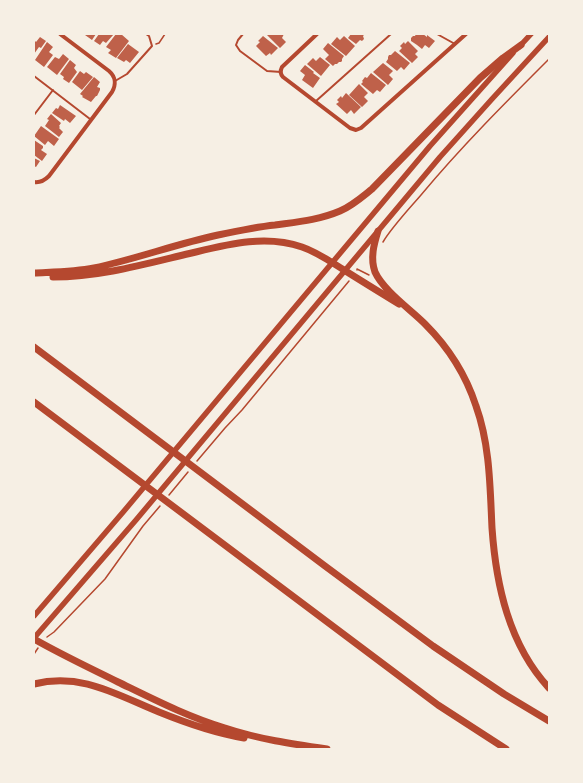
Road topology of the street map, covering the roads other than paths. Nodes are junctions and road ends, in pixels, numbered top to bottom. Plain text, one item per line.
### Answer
1 (60, 34) edge
2 (146, 34) edge
3 (243, 34) edge
4 (317, 34) edge
5 (391, 34) edge
6 (437, 34) edge
7 (466, 34) edge
8 (531, 34) edge
9 (549, 37) edge
10 (455, 44) junction
11 (521, 45) junction
12 (280, 72) junction
13 (34, 76) edge
14 (115, 81) junction
15 (53, 90) junction
16 (316, 102) junction
17 (34, 115) edge
18 (91, 119) junction
19 (34, 182) edge
20 (378, 231) junction
21 (332, 263) junction
22 (344, 270) junction
23 (34, 274) edge
24 (414, 314) junction
25 (34, 347) edge
26 (34, 402) edge
27 (34, 616) edge
28 (34, 639) edge
29 (34, 684) edge
30 (549, 688) edge
31 (549, 721) edge
32 (292, 744) junction
33 (327, 749) edge
34 (506, 749) edge

1 - 14 street
2 - 14 lane
3 - 12 lane
4 - 12 street
5 - 16 lane
6 - 10 lane
7 - 10 street
8 - 11 main road
9 - 20 main road
10 - 16 street
11 - 21 main road
11 - 23 highway
12 - 16 street
13 - 15 lane
14 - 18 street
15 - 17 lane
15 - 18 lane
18 - 19 street
20 - 22 main road
20 - 24 highway
21 - 22 highway
21 - 23 highway
21 - 27 main road
22 - 24 highway
22 - 28 main road
24 - 30 highway
25 - 31 highway
26 - 34 highway
28 - 32 highway
29 - 32 highway
32 - 33 highway

